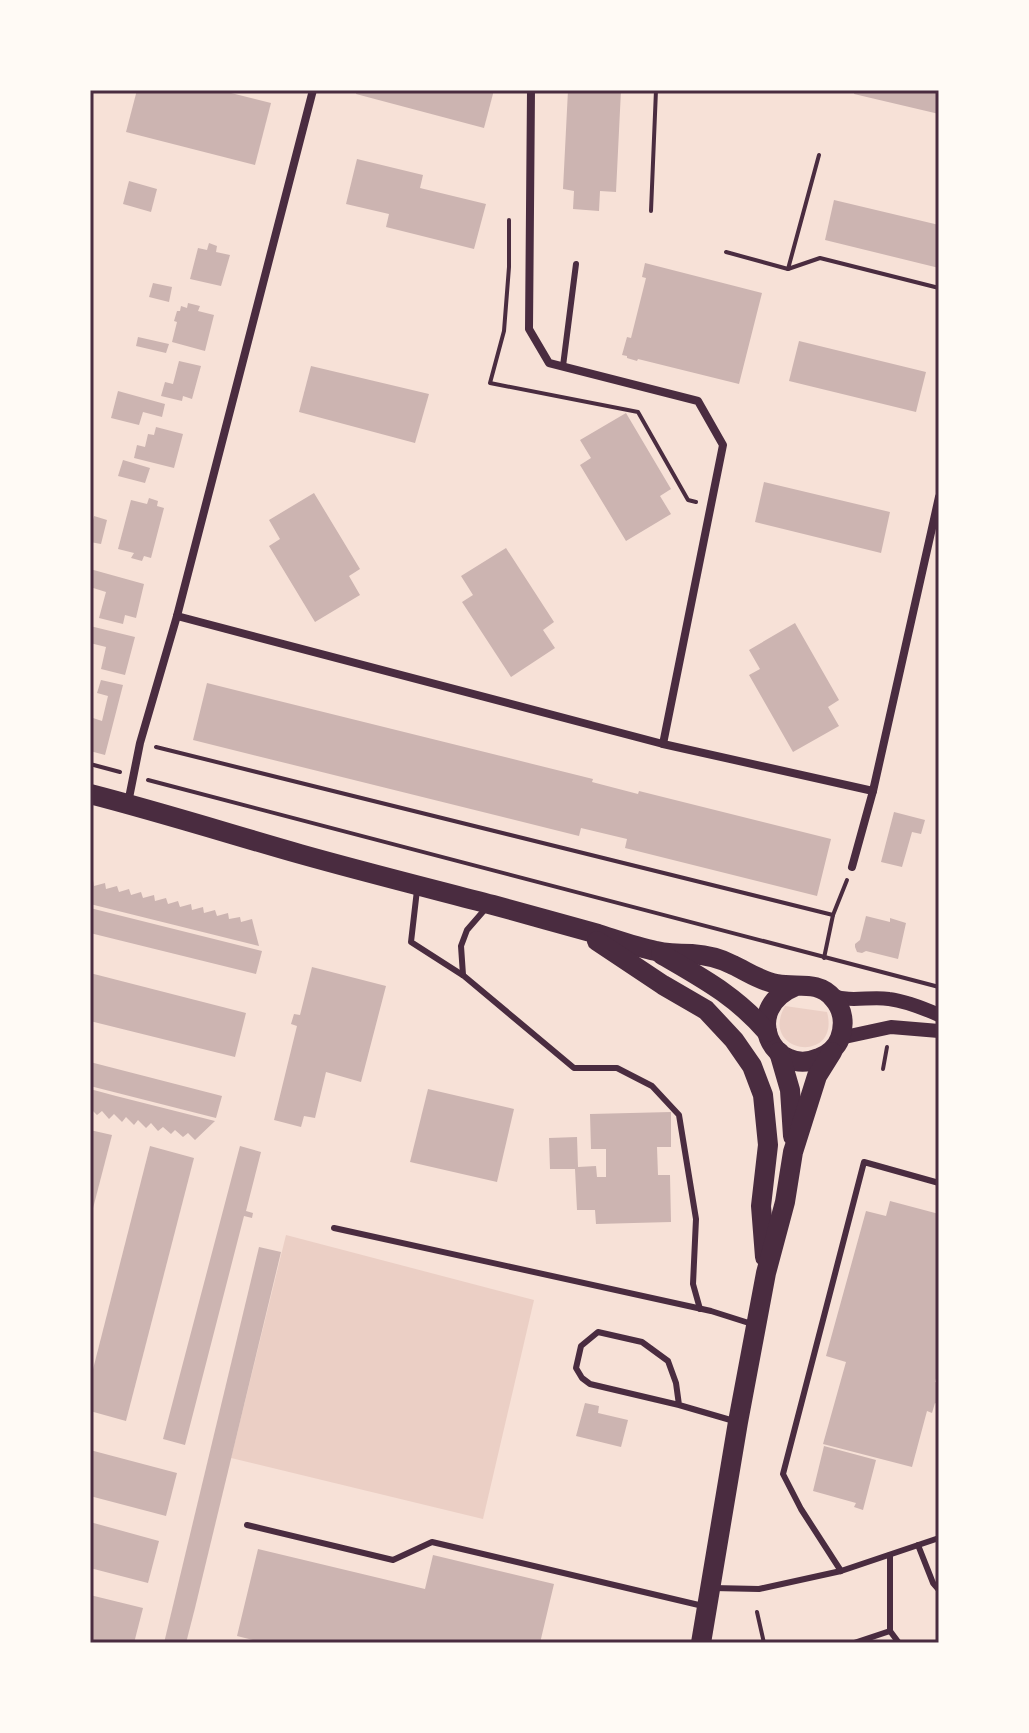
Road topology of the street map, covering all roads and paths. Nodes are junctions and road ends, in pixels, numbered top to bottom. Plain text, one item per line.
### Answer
1 (313, 90) edge
2 (531, 90) edge
3 (656, 90) edge
4 (819, 155) dead end
5 (651, 211) dead end
6 (726, 252) dead end
7 (576, 264) dead end
8 (788, 269) junction
9 (939, 288) edge
10 (563, 366) junction
11 (939, 497) edge
12 (177, 616) junction
13 (140, 743) junction
14 (663, 744) junction
15 (90, 764) edge
16 (133, 776) junction
17 (873, 791) junction
18 (90, 794) edge
19 (128, 804) junction
20 (852, 867) joint
21 (418, 886) junction
22 (489, 904) junction
23 (833, 915) junction
24 (581, 929) junction
25 (657, 952) junction
26 (824, 958) junction
27 (464, 976) junction
28 (796, 986) junction
29 (939, 987) edge
30 (830, 994) junction
31 (939, 1015) edge
32 (939, 1031) edge
33 (767, 1032) junction
34 (887, 1041) dead end
35 (837, 1044) junction
36 (779, 1052) junction
37 (883, 1069) dead end
38 (793, 1152) junction
39 (939, 1183) edge
40 (334, 1228) dead end
41 (766, 1273) junction
42 (700, 1309) junction
43 (756, 1326) junction
44 (679, 1405) junction
45 (738, 1422) junction
46 (247, 1525) dead end
47 (939, 1538) edge
48 (918, 1545) junction
49 (890, 1555) junction
50 (841, 1571) junction
51 (939, 1590) edge
52 (708, 1597) junction
53 (757, 1612) dead end
54 (890, 1631) junction
55 (701, 1643) edge
56 (764, 1643) edge
57 (854, 1643) edge
58 (899, 1643) edge

1 - 12 street
2 - 10 street
3 - 5 path
4 - 8 path
6 - 8 path
7 - 10 lane
8 - 9 path
10 - 14 street
11 - 17 street
12 - 13 street
12 - 14 street
13 - 16 street
13 - 23 path
14 - 17 street
15 - 16 path
16 - 19 street
16 - 26 path
17 - 20 street
18 - 19 main road
19 - 21 main road
20 - 23 path
21 - 22 main road
21 - 27 lane
22 - 24 main road
22 - 27 lane
23 - 26 path
24 - 25 main road
24 - 41 main road
25 - 28 main road
25 - 33 main road
26 - 29 path
27 - 42 lane
28 - 30 main road
28 - 33 main road
30 - 31 street
30 - 35 main road
32 - 35 street
33 - 36 main road
34 - 37 path
35 - 36 main road
35 - 38 main road
36 - 38 main road
38 - 41 main road
39 - 50 lane
40 - 42 lane
41 - 43 main road
42 - 43 lane
43 - 45 main road
44 - 44 lane
44 - 45 lane
45 - 52 main road
46 - 52 lane
47 - 48 lane
48 - 49 lane
48 - 51 lane
49 - 50 lane
49 - 54 lane
50 - 52 lane
52 - 55 main road
53 - 56 path
54 - 57 lane
54 - 58 lane

